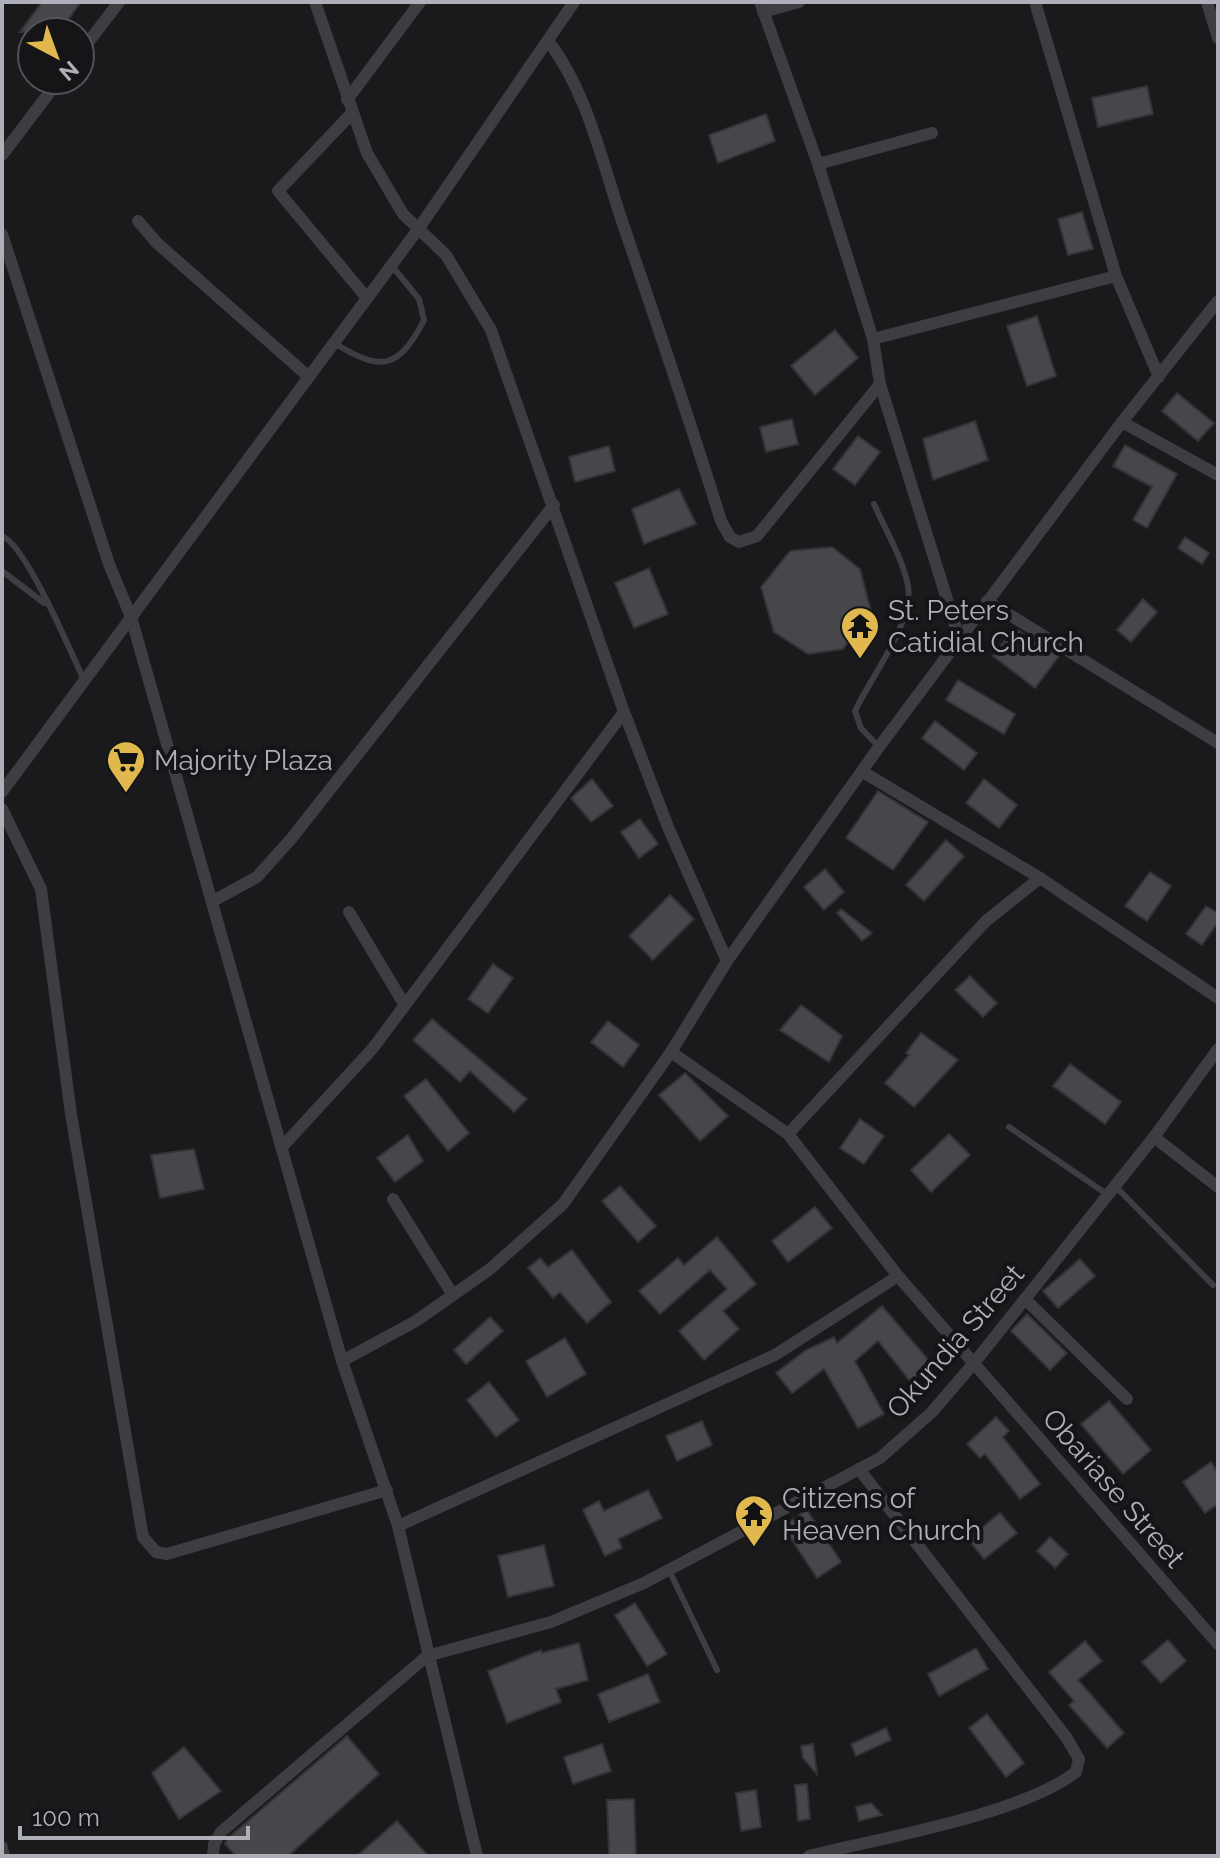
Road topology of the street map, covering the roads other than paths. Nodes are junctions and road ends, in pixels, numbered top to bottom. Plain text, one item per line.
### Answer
1 (119, 2) edge
2 (315, 2) edge
3 (420, 2) edge
4 (574, 2) edge
5 (799, 2) edge
6 (1035, 2) edge
7 (1207, 2) edge
8 (762, 7) edge
9 (96, 32) edge
10 (1218, 38) edge
11 (549, 42) junction
12 (47, 96) edge
13 (347, 100) junction
14 (352, 113) junction
15 (932, 133) dead end
16 (2, 155) edge
17 (818, 164) junction
18 (138, 221) dead end
19 (419, 228) junction
20 (2, 234) edge
21 (390, 264) junction
22 (1116, 276) junction
23 (366, 297) junction
24 (1218, 301) edge
25 (873, 339) junction
26 (334, 343) junction
27 (309, 377) junction
28 (1159, 377) junction
29 (880, 384) junction
30 (1122, 422) junction
31 (1218, 475) edge
32 (874, 504) dead end
33 (554, 505) junction
34 (2, 536) edge
35 (2, 571) edge
36 (987, 601) junction
37 (47, 605) junction
38 (131, 617) junction
39 (960, 641) junction
40 (84, 680) junction
41 (624, 712) junction
42 (1218, 743) edge
43 (879, 747) junction
44 (863, 772) junction
45 (2, 792) edge
46 (2, 809) edge
47 (1040, 878) junction
48 (213, 901) junction
49 (349, 912) dead end
50 (727, 961) junction
51 (1218, 998) edge
52 (404, 1004) junction
53 (1218, 1049) edge
54 (671, 1052) junction
55 (1009, 1127) dead end
56 (788, 1134) junction
57 (1154, 1137) junction
58 (283, 1146) junction
59 (1218, 1187) edge
60 (1112, 1190) junction
61 (393, 1199) dead end
62 (898, 1276) junction
63 (1213, 1285) dead end
64 (453, 1295) junction
65 (1025, 1299) junction
66 (342, 1361) junction
67 (974, 1363) junction
68 (1127, 1399) dead end
69 (859, 1469) junction
70 (387, 1490) junction
71 (398, 1526) junction
72 (669, 1570) junction
73 (1218, 1644) edge
74 (427, 1656) junction
75 (717, 1670) dead end
76 (2, 1847) edge
77 (4, 1856) edge
78 (213, 1856) edge
79 (477, 1856) edge
80 (809, 1856) edge

1 - 9 street
2 - 13 street
3 - 13 street
4 - 11 street
5 - 8 street
6 - 22 street
7 - 10 street
8 - 17 street
11 - 19 street
11 - 29 street
12 - 16 street
13 - 14 street
14 - 19 street
14 - 23 street
15 - 17 street
17 - 25 street
18 - 27 street
19 - 21 street
19 - 33 street
20 - 38 street
21 - 23 street
21 - 26 lane
22 - 25 street
22 - 28 street
23 - 26 street
24 - 28 street
25 - 29 street
26 - 27 street
27 - 38 street
28 - 30 street
29 - 39 street
30 - 31 street
30 - 36 street
32 - 43 lane
33 - 41 street
33 - 48 street
34 - 37 lane
35 - 37 lane
36 - 39 street
36 - 42 street
37 - 40 lane
38 - 40 street
38 - 48 street
39 - 43 street
40 - 45 street
41 - 50 street
41 - 52 street
43 - 44 street
44 - 47 street
44 - 50 street
46 - 70 street
47 - 51 street
47 - 56 street
48 - 58 street
49 - 52 street
50 - 54 street
52 - 58 street
53 - 57 street, Okundia Street
54 - 56 street, Obariase Street
54 - 64 street
55 - 60 lane
56 - 62 street, Obariase Street
57 - 59 street
57 - 60 street, Okundia Street
58 - 66 street
60 - 63 lane
60 - 65 street, Okundia Street
61 - 64 street
62 - 67 street, Obariase Street
62 - 71 street
64 - 66 street
65 - 67 street, Okundia Street
65 - 68 street
66 - 70 street
67 - 69 street, Okundia Street
67 - 73 street, Obariase Street
69 - 72 street, Okundia Street
69 - 80 street
70 - 71 street
71 - 74 street
72 - 74 street, Okundia Street
72 - 75 lane
74 - 78 street
74 - 79 street
76 - 77 street

